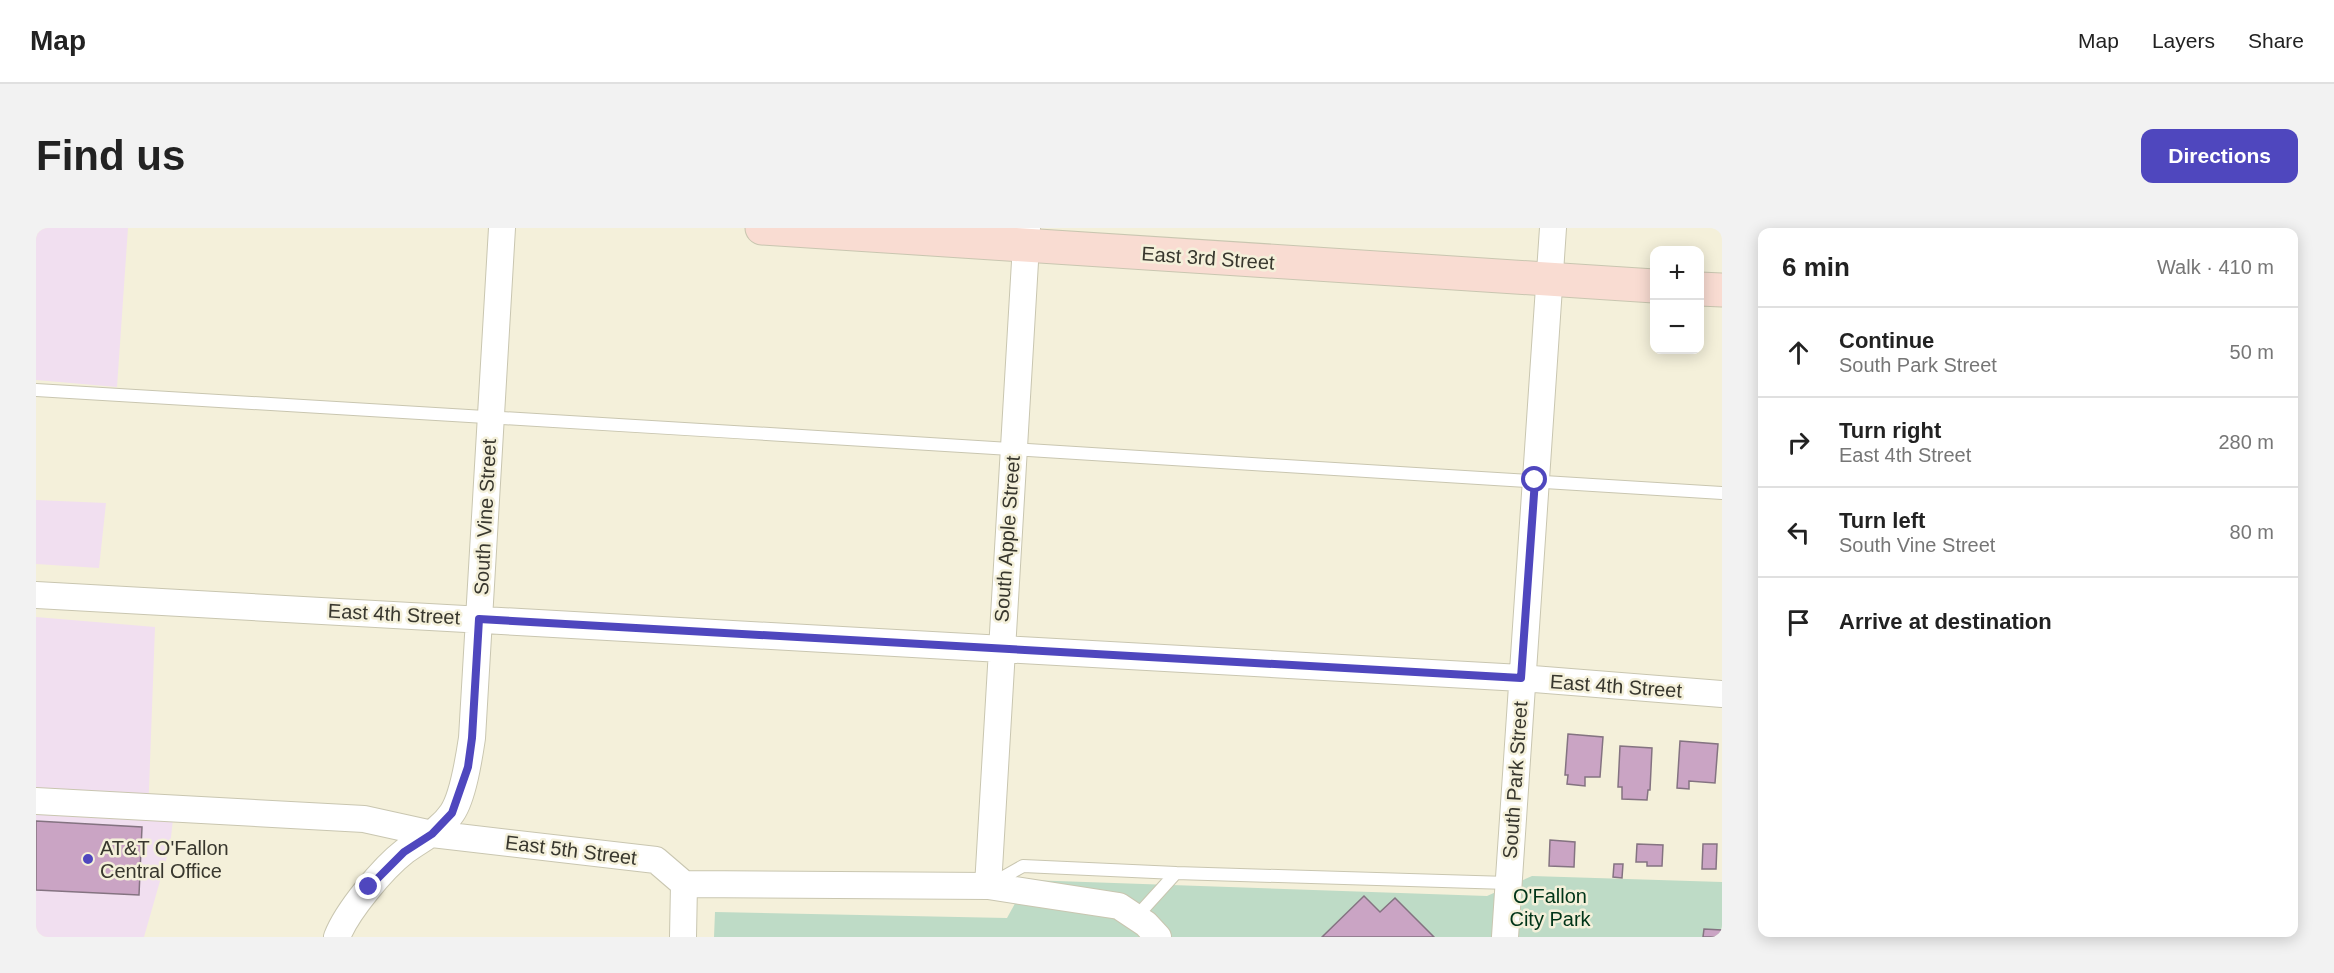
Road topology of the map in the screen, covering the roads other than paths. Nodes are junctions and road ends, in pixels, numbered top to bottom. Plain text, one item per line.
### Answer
1 (502, 228) edge
2 (762, 228) edge
3 (1553, 228) edge
4 (1026, 237) edge
5 (1550, 280) junction
6 (1650, 286) edge
7 (1704, 288) edge
8 (1722, 290) edge
9 (36, 390) edge
10 (491, 419) junction
11 (1013, 448) junction
12 (1535, 480) junction
13 (1722, 493) edge
14 (36, 595) edge
15 (479, 619) junction
16 (1000, 648) junction
17 (1521, 678) junction
18 (1722, 694) edge
19 (36, 801) edge
20 (432, 834) junction
21 (1176, 873) junction
22 (1508, 883) junction
23 (684, 884) junction
24 (988, 886) junction
25 (1136, 917) junction
26 (338, 937) edge
27 (683, 937) edge
28 (1158, 937) edge
29 (1505, 937) edge

1 - 10 street, South Vine Street
2 - 4 street, East 3rd Street
3 - 5 street, South Park Street
4 - 5 street, East 3rd Street
4 - 11 street, South Apple Street
5 - 6 street, East 3rd Street
5 - 12 street, South Park Street
7 - 8 street
9 - 10 lane
10 - 11 lane
10 - 15 street, South Vine Street
11 - 12 lane
11 - 16 street, South Apple Street
12 - 13 lane
12 - 17 street, South Park Street
14 - 15 street, East 4th Street
15 - 16 street, East 4th Street
15 - 20 street, South Vine Street
16 - 17 street, East 4th Street
16 - 24 street, South Apple Street
17 - 18 street, East 4th Street
17 - 22 street, South Park Street
19 - 20 street, East 5th Street
20 - 23 street, East 5th Street
20 - 26 street, South Vine Street
21 - 22 lane
21 - 24 lane
21 - 25 lane
22 - 29 street, South Park Street
23 - 24 street
23 - 27 street
24 - 25 street
25 - 28 street

